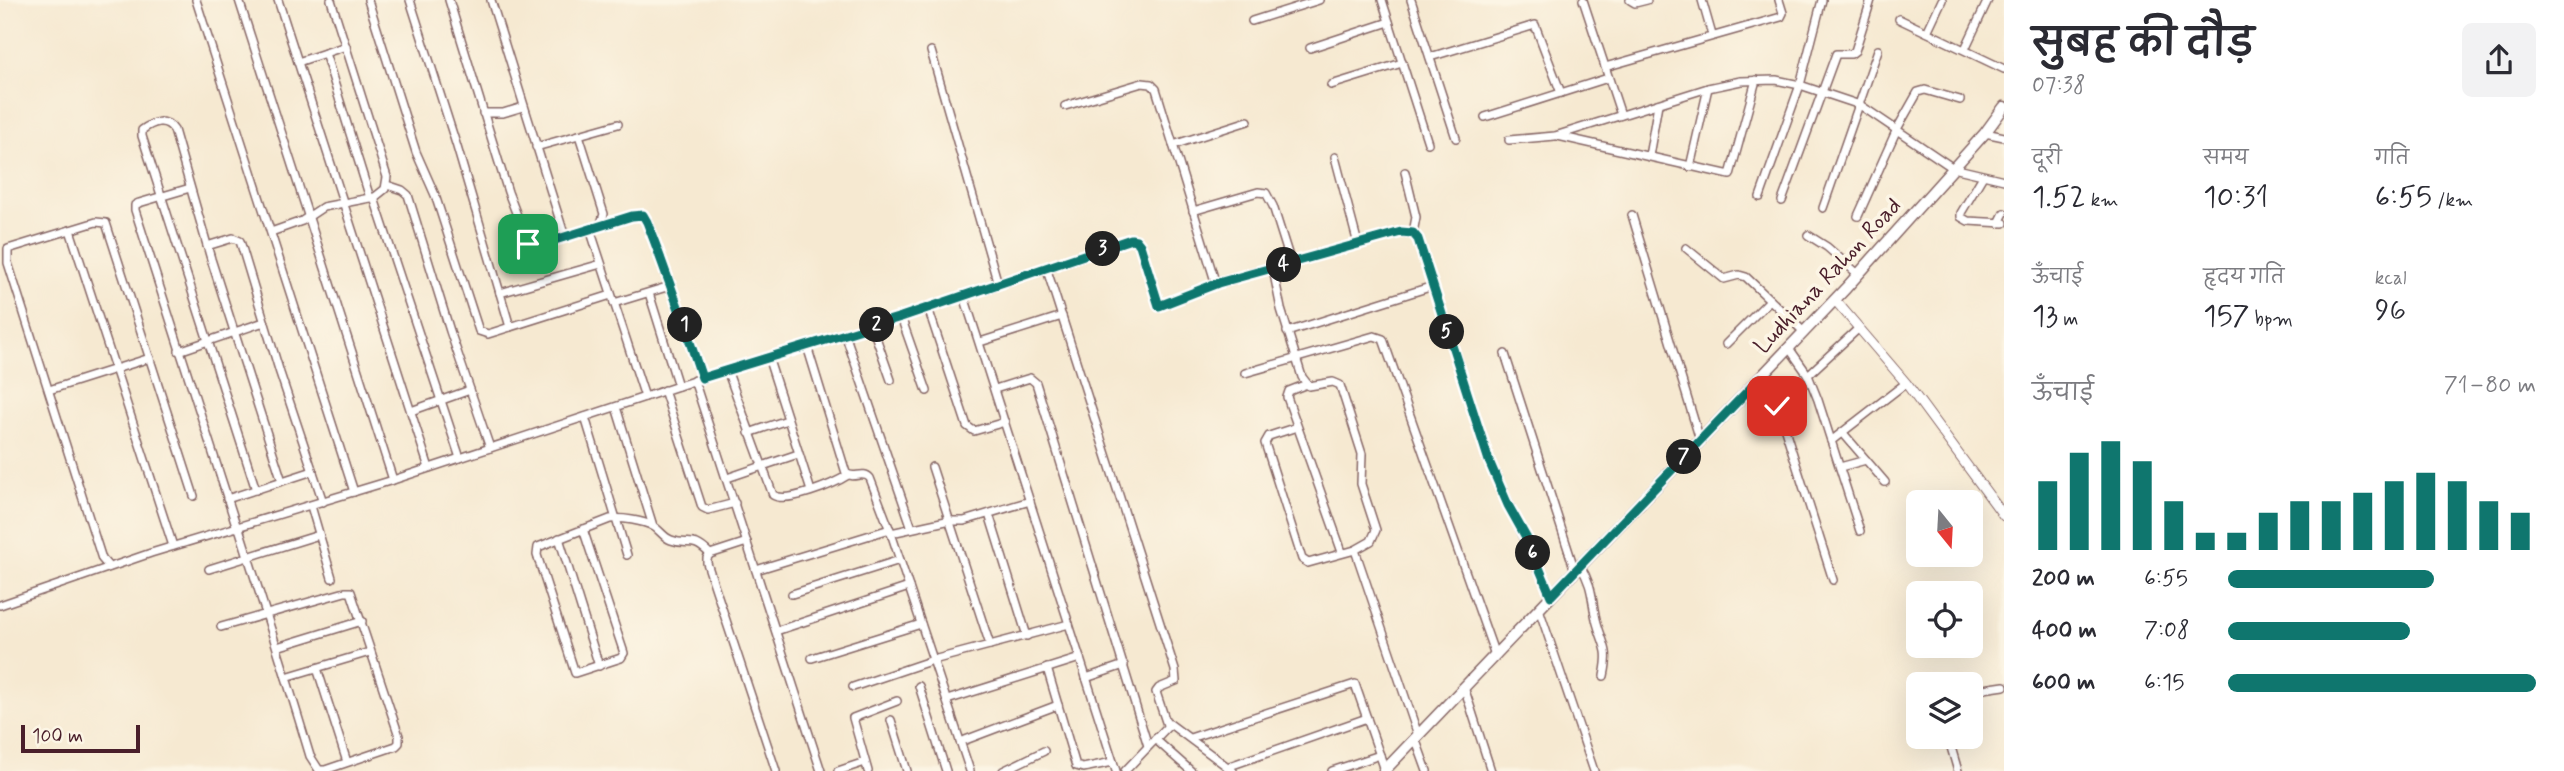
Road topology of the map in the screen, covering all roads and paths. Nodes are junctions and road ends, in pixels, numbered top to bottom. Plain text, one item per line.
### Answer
1 (195, 0) edge
2 (239, 0) edge
3 (278, 0) edge
4 (331, 0) edge
5 (368, 0) edge
6 (410, 0) edge
7 (449, 0) edge
8 (491, 0) edge
9 (1319, 0) edge
10 (1382, 0) edge
11 (1411, 0) edge
12 (1584, 0) edge
13 (1630, 0) edge
14 (1647, 0) edge
15 (1702, 0) edge
16 (1779, 0) edge
17 (1822, 0) edge
18 (1871, 0) edge
19 (1942, 0) edge
20 (1988, 0) edge
21 (1899, 19) dead end
22 (1252, 21) dead end
23 (1389, 22) junction
24 (1927, 32) junction
25 (1712, 35) junction
26 (346, 46) junction
27 (1310, 48) dead end
28 (1878, 50) dead end
29 (1965, 50) junction
30 (931, 51) dead end
31 (325, 53) junction
32 (1430, 57) junction
33 (298, 62) junction
34 (1402, 63) junction
35 (1605, 67) junction
36 (2004, 69) edge
37 (1608, 78) junction
38 (1756, 80) junction
39 (1331, 85) dead end
40 (1800, 85) junction
41 (1708, 88) junction
42 (1823, 92) junction
43 (1561, 93) junction
44 (1960, 100) dead end
45 (1658, 104) junction
46 (1860, 105) junction
47 (1065, 106) dead end
48 (523, 107) junction
49 (2004, 107) edge
50 (483, 113) junction
51 (1621, 116) junction
52 (1485, 117) dead end
53 (1248, 121) dead end
54 (618, 124) dead end
55 (1898, 129) junction
56 (1985, 133) junction
57 (579, 135) junction
58 (1555, 136) junction
59 (2004, 136) edge
60 (1457, 138) dead end
61 (1509, 140) dead end
62 (1428, 143) dead end
63 (1173, 145) junction
64 (536, 147) junction
65 (1649, 156) junction
66 (1335, 157) dead end
67 (1690, 167) junction
68 (1953, 168) junction
69 (1405, 172) dead end
70 (1983, 176) junction
71 (2004, 180) edge
72 (387, 184) junction
73 (190, 188) junction
74 (160, 196) junction
75 (373, 197) junction
76 (1760, 197) dead end
77 (1782, 201) dead end
78 (344, 204) junction
79 (1823, 208) dead end
80 (1193, 211) junction
81 (2004, 213) edge
82 (1632, 215) dead end
83 (1858, 216) dead end
84 (309, 218) junction
85 (2002, 223) edge
86 (600, 226) junction
87 (590, 229) junction
88 (70, 230) junction
89 (271, 232) junction
90 (1413, 233) junction
91 (1808, 235) dead end
92 (565, 237) junction
93 (1358, 244) junction
94 (207, 246) junction
95 (1686, 248) dead end
96 (601, 264) junction
97 (1291, 264) junction
98 (1046, 267) junction
99 (1273, 269) junction
100 (1858, 274) junction
101 (1218, 283) junction
102 (998, 284) junction
103 (670, 286) junction
104 (1433, 286) junction
105 (500, 293) junction
106 (649, 293) junction
107 (611, 295) junction
108 (964, 296) junction
109 (1770, 300) junction
110 (1835, 300) junction
111 (614, 303) junction
112 (928, 308) junction
113 (1062, 316) junction
114 (901, 317) junction
115 (264, 323) junction
116 (872, 326) junction
117 (510, 327) junction
118 (1859, 328) junction
119 (235, 332) junction
120 (1287, 332) junction
121 (1804, 332) junction
122 (845, 334) junction
123 (209, 341) junction
124 (980, 342) junction
125 (1726, 344) dead end
126 (807, 346) junction
127 (1789, 348) junction
128 (179, 351) junction
129 (1505, 354) dead end
130 (768, 357) junction
131 (150, 358) junction
132 (1296, 359) junction
133 (116, 370) junction
134 (727, 370) junction
135 (1245, 373) dead end
136 (1808, 375) junction
137 (1760, 378) junction
138 (698, 379) junction
139 (891, 380) dead end
140 (1906, 383) junction
141 (1307, 384) junction
142 (678, 386) junction
143 (995, 388) junction
144 (49, 390) junction
145 (470, 390) junction
146 (664, 390) junction
147 (927, 391) dead end
148 (645, 397) junction
149 (441, 400) junction
150 (616, 407) junction
151 (411, 411) junction
152 (585, 417) junction
153 (788, 421) junction
154 (1005, 422) junction
155 (1297, 427) junction
156 (749, 433) junction
157 (1843, 433) junction
158 (1700, 440) junction
159 (1831, 441) junction
160 (490, 448) junction
161 (798, 454) junction
162 (460, 458) junction
163 (1866, 460) junction
164 (761, 467) junction
165 (932, 467) dead end
166 (1840, 467) junction
167 (429, 468) junction
168 (313, 471) junction
169 (848, 475) junction
170 (726, 478) junction
171 (393, 480) junction
172 (282, 481) junction
173 (1885, 482) dead end
174 (256, 490) junction
175 (811, 491) junction
176 (354, 492) junction
177 (194, 496) dead end
178 (228, 499) junction
179 (1030, 500) junction
180 (323, 502) junction
181 (734, 502) junction
182 (311, 506) junction
183 (989, 514) junction
184 (2004, 516) edge
185 (616, 518) junction
186 (950, 521) junction
187 (653, 526) junction
188 (238, 528) junction
189 (912, 528) junction
190 (583, 529) junction
191 (890, 531) junction
192 (1860, 531) dead end
193 (319, 535) junction
194 (559, 538) junction
195 (747, 542) junction
196 (173, 547) junction
197 (1355, 550) junction
198 (1342, 552) junction
199 (710, 554) junction
200 (628, 555) dead end
201 (248, 557) junction
202 (900, 560) junction
203 (109, 568) junction
204 (1577, 568) junction
205 (209, 569) dead end
206 (756, 570) junction
207 (332, 578) dead end
208 (1833, 580) dead end
209 (909, 587) junction
210 (792, 594) dead end
211 (1551, 596) junction
212 (0, 605) edge
213 (1539, 609) junction
214 (267, 615) junction
215 (362, 621) junction
216 (921, 624) junction
217 (1069, 624) junction
218 (221, 627) dead end
219 (776, 631) junction
220 (1027, 636) junction
221 (990, 645) junction
222 (277, 647) junction
223 (370, 652) junction
224 (1495, 655) junction
225 (812, 658) dead end
226 (1080, 658) junction
227 (933, 660) junction
228 (1125, 665) junction
229 (599, 666) junction
230 (317, 668) junction
231 (1047, 668) junction
232 (1604, 676) dead end
233 (286, 677) junction
234 (1086, 678) junction
235 (919, 686) dead end
236 (2004, 686) edge
237 (852, 687) dead end
238 (1464, 687) junction
239 (1983, 689) edge
240 (947, 700) junction
241 (897, 701) dead end
242 (1058, 705) junction
243 (1367, 718) junction
244 (891, 720) dead end
245 (1167, 725) junction
246 (1416, 737) junction
247 (1190, 738) junction
248 (1154, 739) junction
249 (961, 742) junction
250 (1148, 746) junction
251 (1952, 749) edge
252 (1044, 751) dead end
253 (1380, 755) junction
254 (347, 762) junction
255 (865, 762) junction
256 (1112, 762) junction
257 (1077, 769) edge
258 (1230, 769) edge
259 (775, 771) edge
260 (821, 771) edge
261 (838, 771) edge
262 (868, 771) edge
263 (907, 771) edge
264 (946, 771) edge
265 (970, 771) edge
266 (1003, 771) edge
267 (1116, 771) edge
268 (1125, 771) edge
269 (1191, 771) edge
270 (1332, 771) edge
271 (1385, 771) edge
272 (1427, 771) edge
273 (1491, 771) edge
274 (1594, 771) edge
275 (1958, 771) edge

1 - 89 street
2 - 84 street
3 - 33 street
4 - 26 street
5 - 117 street
6 - 105 street
7 - 50 street
8 - 48 street
9 - 22 street
10 - 23 street
11 - 32 street
12 - 35 street
13 - 14 street
15 - 25 street
16 - 25 street
17 - 40 street
18 - 42 street
19 - 24 street
20 - 29 street
21 - 24 street
23 - 27 street
23 - 34 street
24 - 29 street
25 - 35 street
26 - 31 street
26 - 72 street
28 - 46 street
29 - 36 street
30 - 102 street
31 - 33 street
31 - 75 street
32 - 43 street
32 - 60 street
33 - 78 street
34 - 39 street
34 - 62 street
35 - 37 street
37 - 43 street
37 - 51 street
38 - 40 street
38 - 41 street
38 - 67 street
40 - 42 street
40 - 76 street
41 - 45 street
41 - 67 street
42 - 46 street
42 - 77 street
43 - 52 street
44 - 55 street
45 - 51 street
45 - 65 street
46 - 55 street
46 - 79 street
47 - 63 street
48 - 50 street
48 - 64 street
49 - 56 main road, Ludhiana Rahon Road
50 - 92 street
51 - 58 street
53 - 63 street
54 - 57 street
55 - 68 street
55 - 83 street
56 - 59 street
56 - 68 main road, Ludhiana Rahon Road
57 - 64 street
57 - 86 street
58 - 61 street
58 - 65 street
63 - 80 street
64 - 92 street
65 - 67 street
66 - 93 street
68 - 70 street
68 - 100 main road, Ludhiana Rahon Road
69 - 90 street
70 - 71 street
70 - 85 street
72 - 75 street
72 - 145 street
73 - 74 street
73 - 74 street
73 - 94 street
74 - 123 street
74 - 128 street
75 - 78 street
75 - 149 street
78 - 84 street
78 - 151 street
80 - 97 street
80 - 101 street
81 - 85 street
82 - 158 street
84 - 89 street
84 - 171 street
86 - 87 street
86 - 103 street
87 - 92 street
87 - 96 street
88 - 131 street
88 - 133 street
88 - 144 street
89 - 176 street
90 - 93 street
90 - 104 street
91 - 100 street
93 - 97 street
94 - 115 street
94 - 119 street
95 - 109 street
96 - 105 street
96 - 107 street
97 - 99 street
98 - 101 street
98 - 102 street
98 - 113 street
99 - 101 street
99 - 120 street
100 - 110 main road, Ludhiana Rahon Road
102 - 108 street
103 - 106 street
103 - 138 street
104 - 120 street
104 - 211 street
105 - 117 street
106 - 111 street
106 - 142 street
107 - 111 street
107 - 117 street
108 - 112 street
108 - 124 street
109 - 121 street
109 - 125 street
110 - 118 street
110 - 121 main road, Ludhiana Rahon Road
111 - 148 street
112 - 114 street
112 - 154 street
113 - 124 street
113 - 245 street
114 - 116 street
114 - 147 street
115 - 119 street
115 - 168 street
116 - 122 street
116 - 139 street
118 - 136 street
118 - 140 street
119 - 123 street
119 - 172 street
120 - 132 street
121 - 127 main road, Ludhiana Rahon Road
122 - 126 street
122 - 189 street
123 - 128 street
123 - 174 street
124 - 143 street
126 - 130 street
126 - 169 street
127 - 136 street
127 - 137 main road, Ludhiana Rahon Road
128 - 178 street
129 - 204 street
130 - 134 street
130 - 153 street
131 - 133 street
131 - 177 street
132 - 135 street
132 - 141 street
132 - 224 street
133 - 144 street
133 - 196 street
134 - 138 street
134 - 156 street
136 - 159 street
137 - 158 main road, Ludhiana Rahon Road
137 - 208 street
138 - 142 street
138 - 170 street
140 - 157 street
140 - 184 street
141 - 155 street
141 - 197 street
142 - 146 street
143 - 154 street
143 - 228 street
144 - 203 street
145 - 149 street
145 - 160 street
146 - 148 street
146 - 181 street
148 - 150 street
149 - 151 street
149 - 162 street
150 - 152 street
150 - 187 street
151 - 167 street
152 - 160 street
152 - 185 street
153 - 156 street
153 - 161 street
154 - 179 street
155 - 198 street
155 - 198 street
156 - 164 street
157 - 159 street
157 - 163 street
158 - 204 main road, Ludhiana Rahon Road
159 - 166 street
160 - 162 street
161 - 164 street
161 - 175 street
162 - 167 street
163 - 166 street
163 - 173 street
164 - 170 street
164 - 175 street
165 - 186 street
166 - 192 street
167 - 171 street
168 - 172 street
168 - 180 street
169 - 175 street
169 - 191 street
170 - 181 street
171 - 176 street
172 - 174 street
174 - 178 street
176 - 180 street
178 - 188 street
179 - 183 street
179 - 217 street
180 - 182 street
181 - 195 street
182 - 188 street
182 - 193 street
183 - 186 street
183 - 220 street
185 - 187 street
185 - 190 street
185 - 200 street
186 - 189 street
186 - 221 street
187 - 199 street
188 - 196 street
188 - 201 street
189 - 191 street
190 - 194 street
190 - 229 street
191 - 202 street
191 - 206 street
193 - 201 street
193 - 207 street
194 - 229 street
194 - 229 street
195 - 199 street
195 - 206 street
196 - 203 street
197 - 198 street
197 - 246 street
199 - 259 street
201 - 205 street
201 - 214 street
202 - 209 street
202 - 210 street
203 - 212 street
204 - 211 main road, Ludhiana Rahon Road
204 - 232 street
206 - 219 street
209 - 216 street
209 - 219 street
211 - 213 main road, Ludhiana Rahon Road
213 - 224 main road, Ludhiana Rahon Road
213 - 274 street
214 - 215 street
214 - 218 street
214 - 222 street
215 - 222 street
215 - 223 street
216 - 225 street
216 - 227 street
217 - 220 street
217 - 226 street
219 - 260 street
220 - 221 street
221 - 227 street
222 - 233 street
223 - 230 street
223 - 254 street
224 - 238 main road, Ludhiana Rahon Road
226 - 231 street
226 - 234 street
227 - 237 street
227 - 240 street
228 - 234 street
228 - 250 street
230 - 233 street
230 - 254 street
231 - 240 street
231 - 242 street
233 - 254 street
234 - 256 street
235 - 264 street
236 - 239 street
238 - 246 main road, Ludhiana Rahon Road
238 - 273 street
240 - 249 street
241 - 255 street
242 - 249 street
242 - 257 street
243 - 247 street
243 - 253 street
243 - 258 street
244 - 263 street
245 - 247 street
245 - 248 street
246 - 271 main road, Ludhiana Rahon Road
246 - 272 street
247 - 258 street
248 - 250 street
248 - 269 street
249 - 265 street
250 - 268 street
251 - 275 street
252 - 266 street
253 - 270 street
253 - 271 street
255 - 261 street
255 - 262 street
256 - 257 street
256 - 267 street

